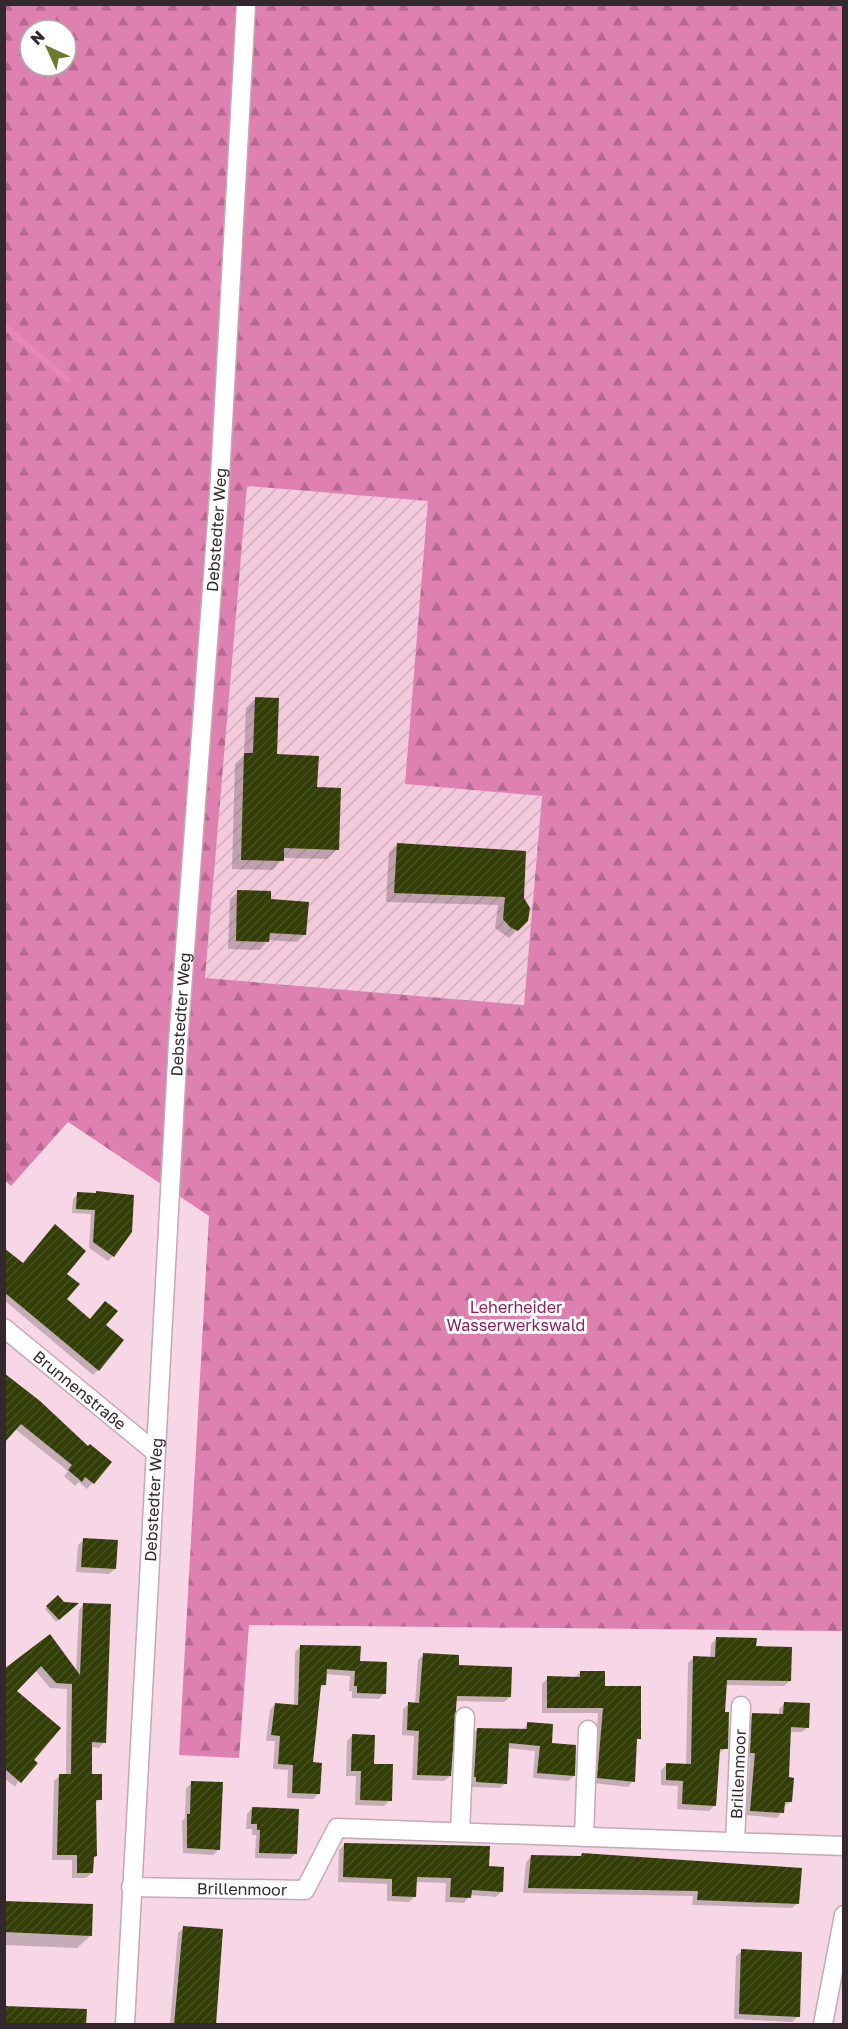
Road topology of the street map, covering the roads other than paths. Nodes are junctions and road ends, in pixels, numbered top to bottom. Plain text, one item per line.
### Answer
1 (246, 4) edge
2 (4, 1328) edge
3 (154, 1451) junction
4 (741, 1706) dead end
5 (465, 1717) dead end
6 (588, 1730) dead end
7 (460, 1832) junction
8 (584, 1837) junction
9 (735, 1842) junction
10 (843, 1846) edge
11 (131, 1887) junction
12 (843, 1915) edge
13 (125, 2025) edge
14 (823, 2025) edge

1 - 3 street, Debstedter Weg
2 - 3 street, Brunnenstraße
3 - 11 street, Debstedter Weg
4 - 9 street, Brillenmoor
5 - 7 street
6 - 8 street
7 - 8 street, Brillenmoor
7 - 11 street, Brillenmoor
8 - 9 street, Brillenmoor
9 - 10 street, Brillenmoor
11 - 13 street, Debstedter Weg
12 - 14 street

